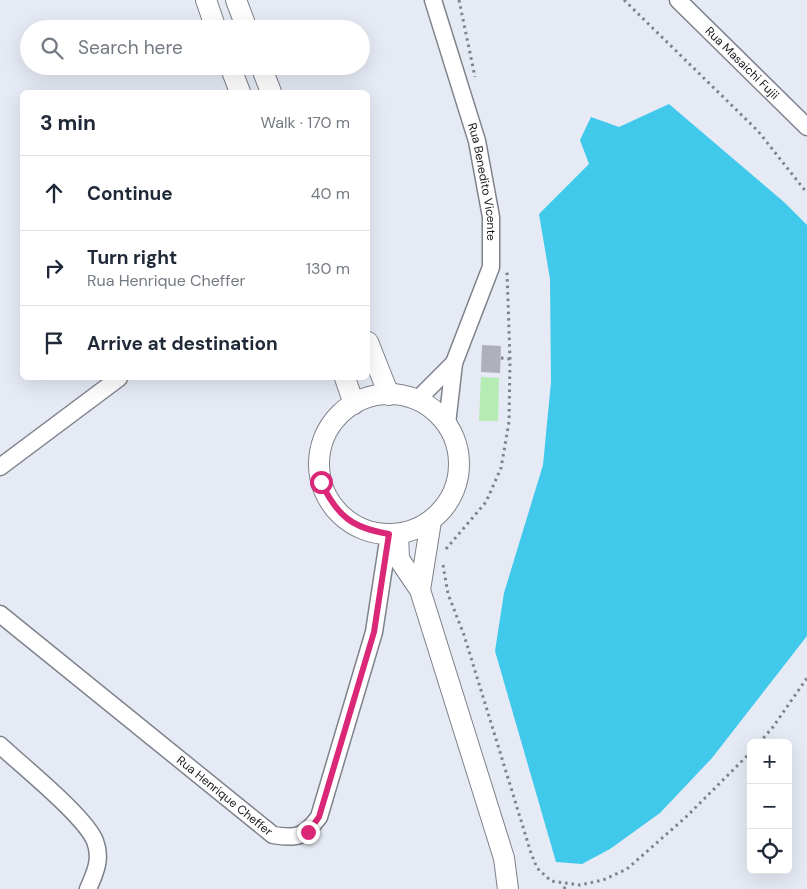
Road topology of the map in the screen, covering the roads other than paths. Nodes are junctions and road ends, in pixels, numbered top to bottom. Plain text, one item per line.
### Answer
1 (206, 0) edge
2 (236, 0) edge
3 (433, 0) edge
4 (678, 0) edge
5 (213, 20) edge
6 (244, 20) edge
7 (233, 75) edge
8 (264, 75) edge
9 (239, 90) edge
10 (270, 90) edge
11 (807, 127) edge
12 (370, 347) edge
13 (454, 363) junction
14 (116, 380) edge
15 (346, 380) edge
16 (388, 395) junction
17 (417, 400) junction
18 (354, 404) junction
19 (447, 424) junction
20 (0, 467) edge
21 (431, 521) junction
22 (393, 534) junction
23 (420, 590) junction
24 (0, 614) edge
25 (0, 745) edge
26 (88, 889) edge
27 (508, 889) edge

1 - 5 street
2 - 6 street
3 - 13 street, Rua Benedito Vicente
4 - 11 street, Rua Masaichi Fujii
7 - 9 street
8 - 10 street
12 - 16 street
13 - 17 street, Rua Benedito Vicente
13 - 19 street, Rua Benedito Vicente
14 - 20 street
15 - 18 street
16 - 17 street
16 - 18 street
17 - 19 street
18 - 22 street
19 - 21 street
21 - 22 street
21 - 23 street
22 - 23 street
22 - 24 street, Rua Henrique Cheffer
23 - 27 street
25 - 26 street

